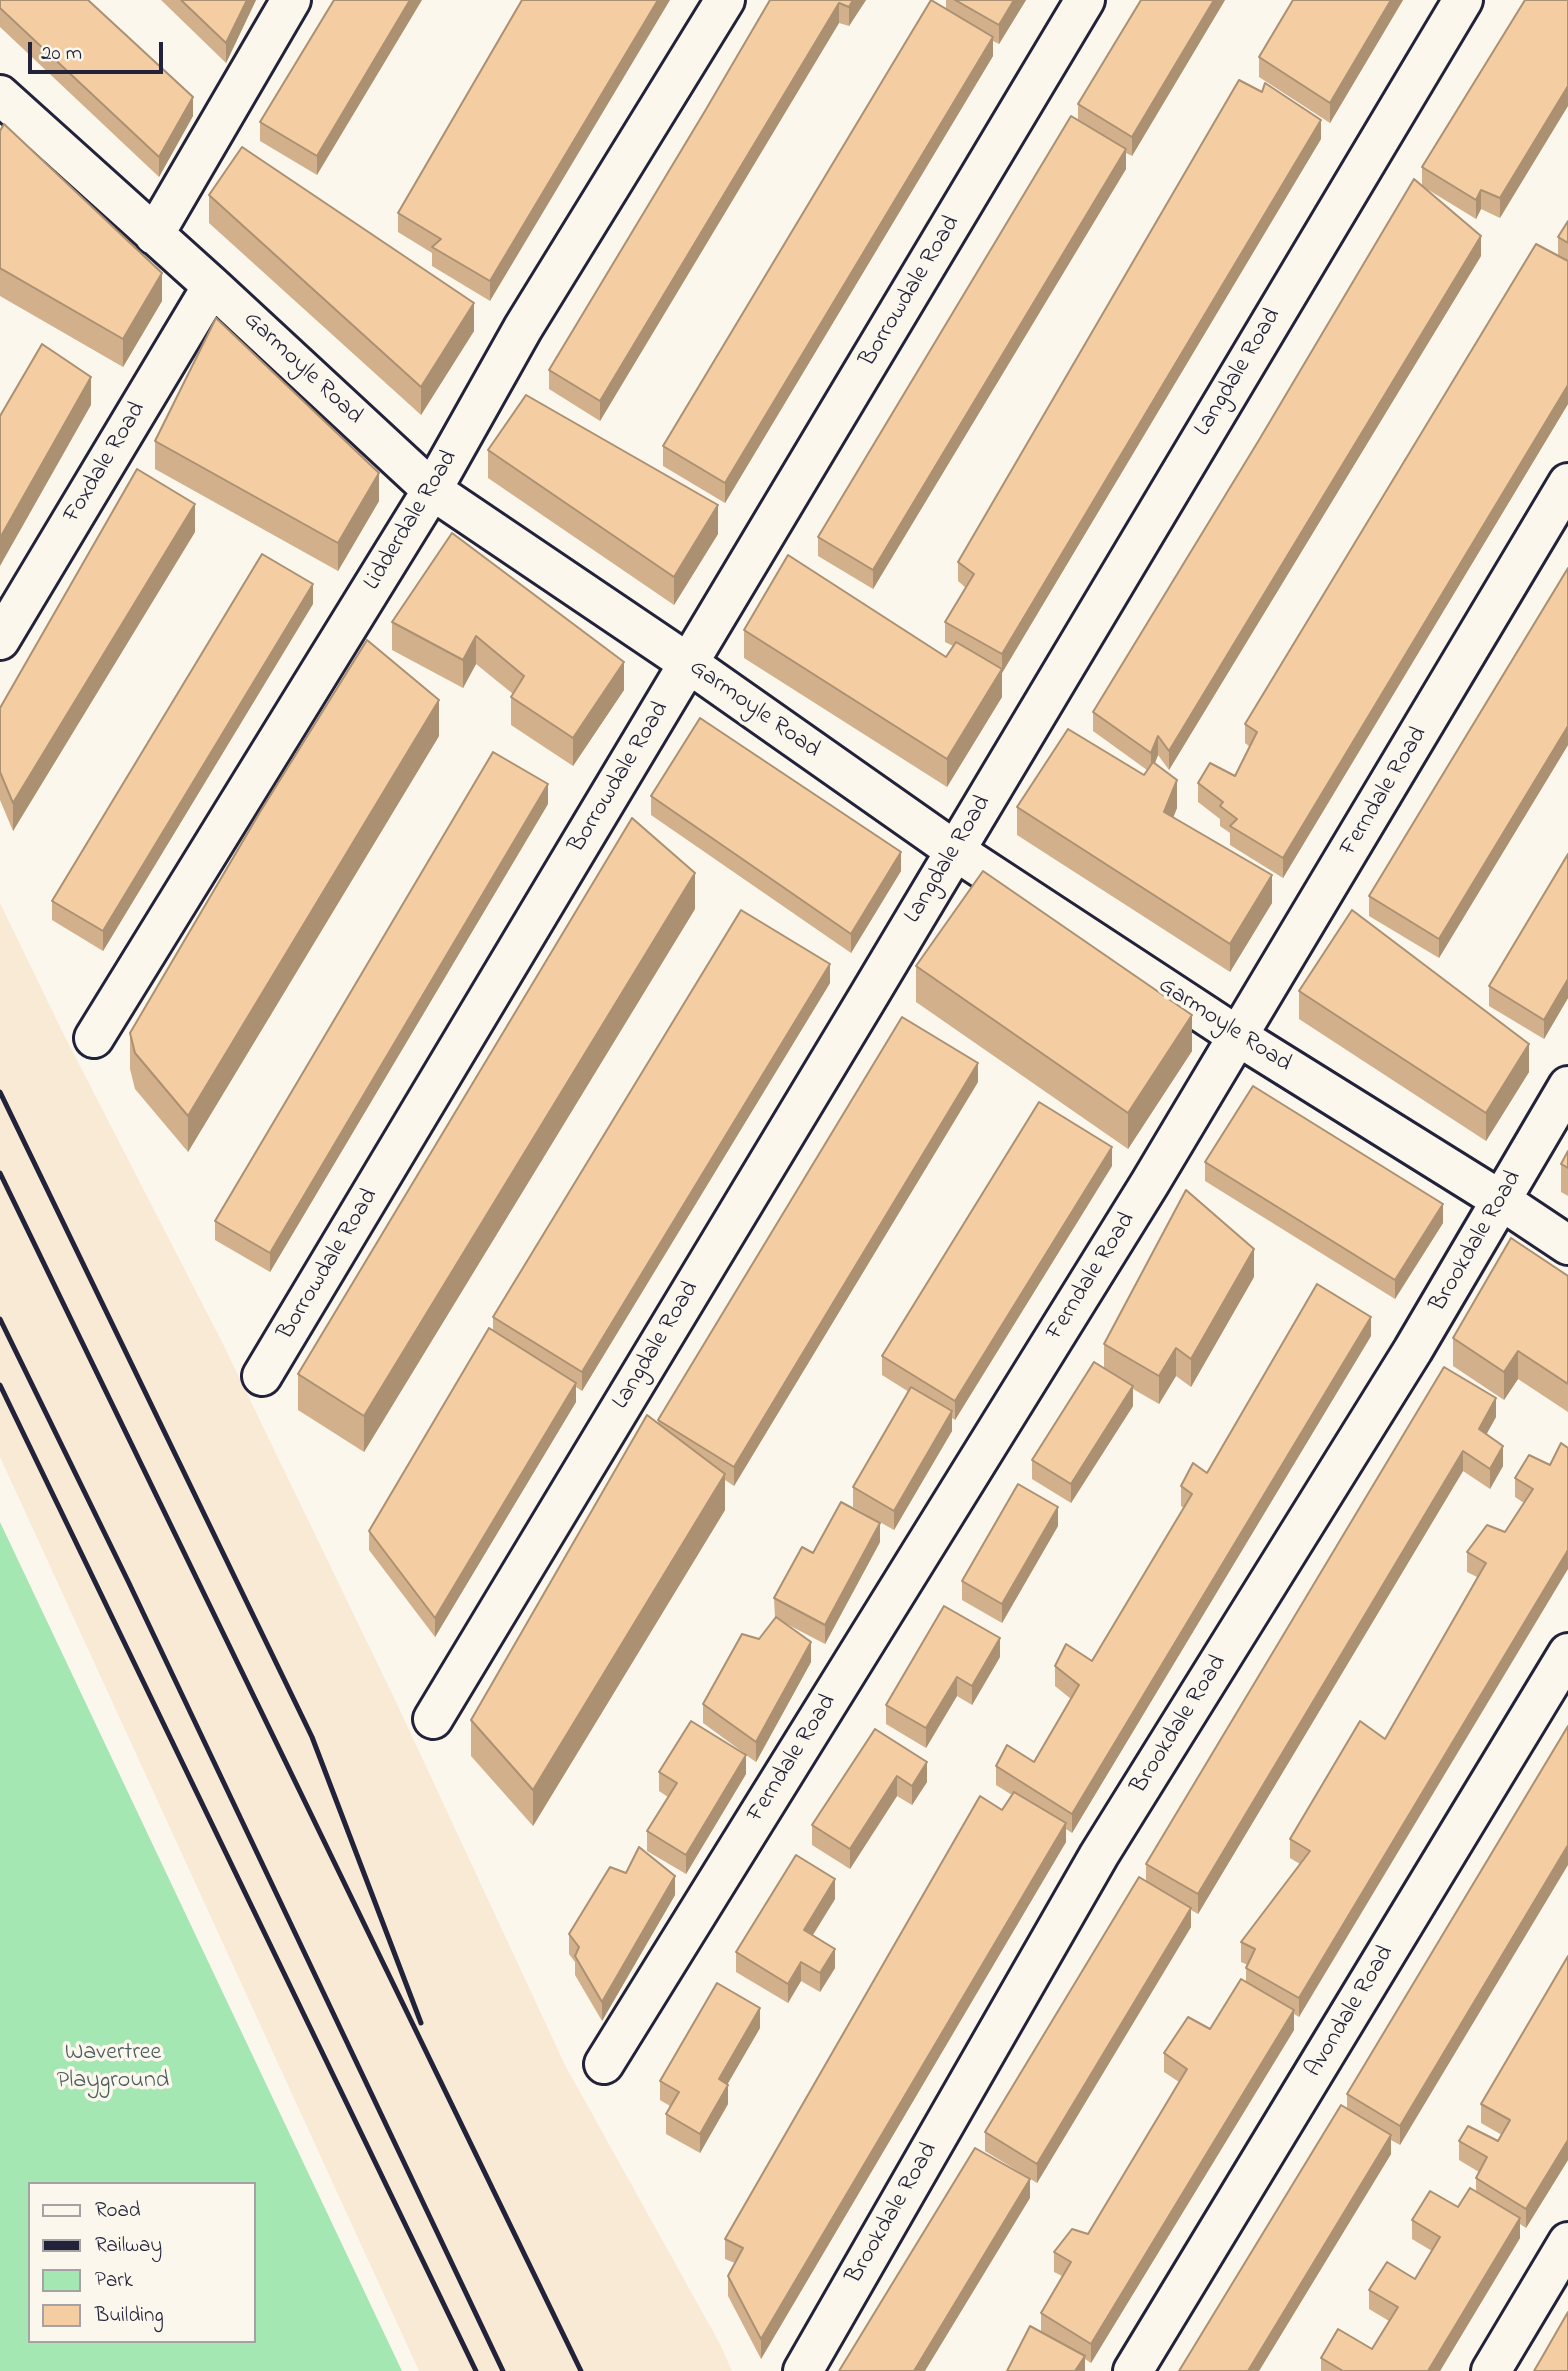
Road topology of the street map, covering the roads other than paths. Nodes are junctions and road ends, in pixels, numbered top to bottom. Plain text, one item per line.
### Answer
1 (290, 0) edge
2 (725, 0) edge
3 (1085, 0) edge
4 (1462, 0) edge
5 (0, 95) edge
6 (154, 235) junction
7 (212, 286) junction
8 (1568, 484) edge
9 (432, 491) junction
10 (0, 640) edge
11 (688, 663) junction
12 (954, 850) junction
13 (1239, 1037) junction
14 (94, 1038) dead end
15 (1568, 1086) edge
16 (1502, 1201) junction
17 (1568, 1245) edge
18 (262, 1376) dead end
19 (1568, 1653) edge
20 (433, 1719) dead end
21 (604, 2064) dead end
22 (1568, 2242) edge
23 (803, 2371) edge
24 (1133, 2371) edge
25 (1491, 2371) edge

1 - 6 street
2 - 9 street, Lidderdale Road
3 - 11 street, Borrowdale Road
4 - 12 street, Langdale Road
5 - 6 street, Garmoyle Road
6 - 7 street, Garmoyle Road
7 - 9 street, Garmoyle Road
7 - 10 street, Foxdale Road
8 - 13 street, Ferndale Road
9 - 11 street, Garmoyle Road
9 - 14 street, Lidderdale Road
11 - 12 street, Garmoyle Road
11 - 18 street, Borrowdale Road
12 - 13 street, Garmoyle Road
12 - 20 street, Langdale Road
13 - 16 street, Garmoyle Road
13 - 21 street, Ferndale Road
15 - 16 street, Brookdale Road
16 - 17 street, Garmoyle Road
16 - 23 street, Brookdale Road
19 - 24 street, Avondale Road
22 - 25 street

